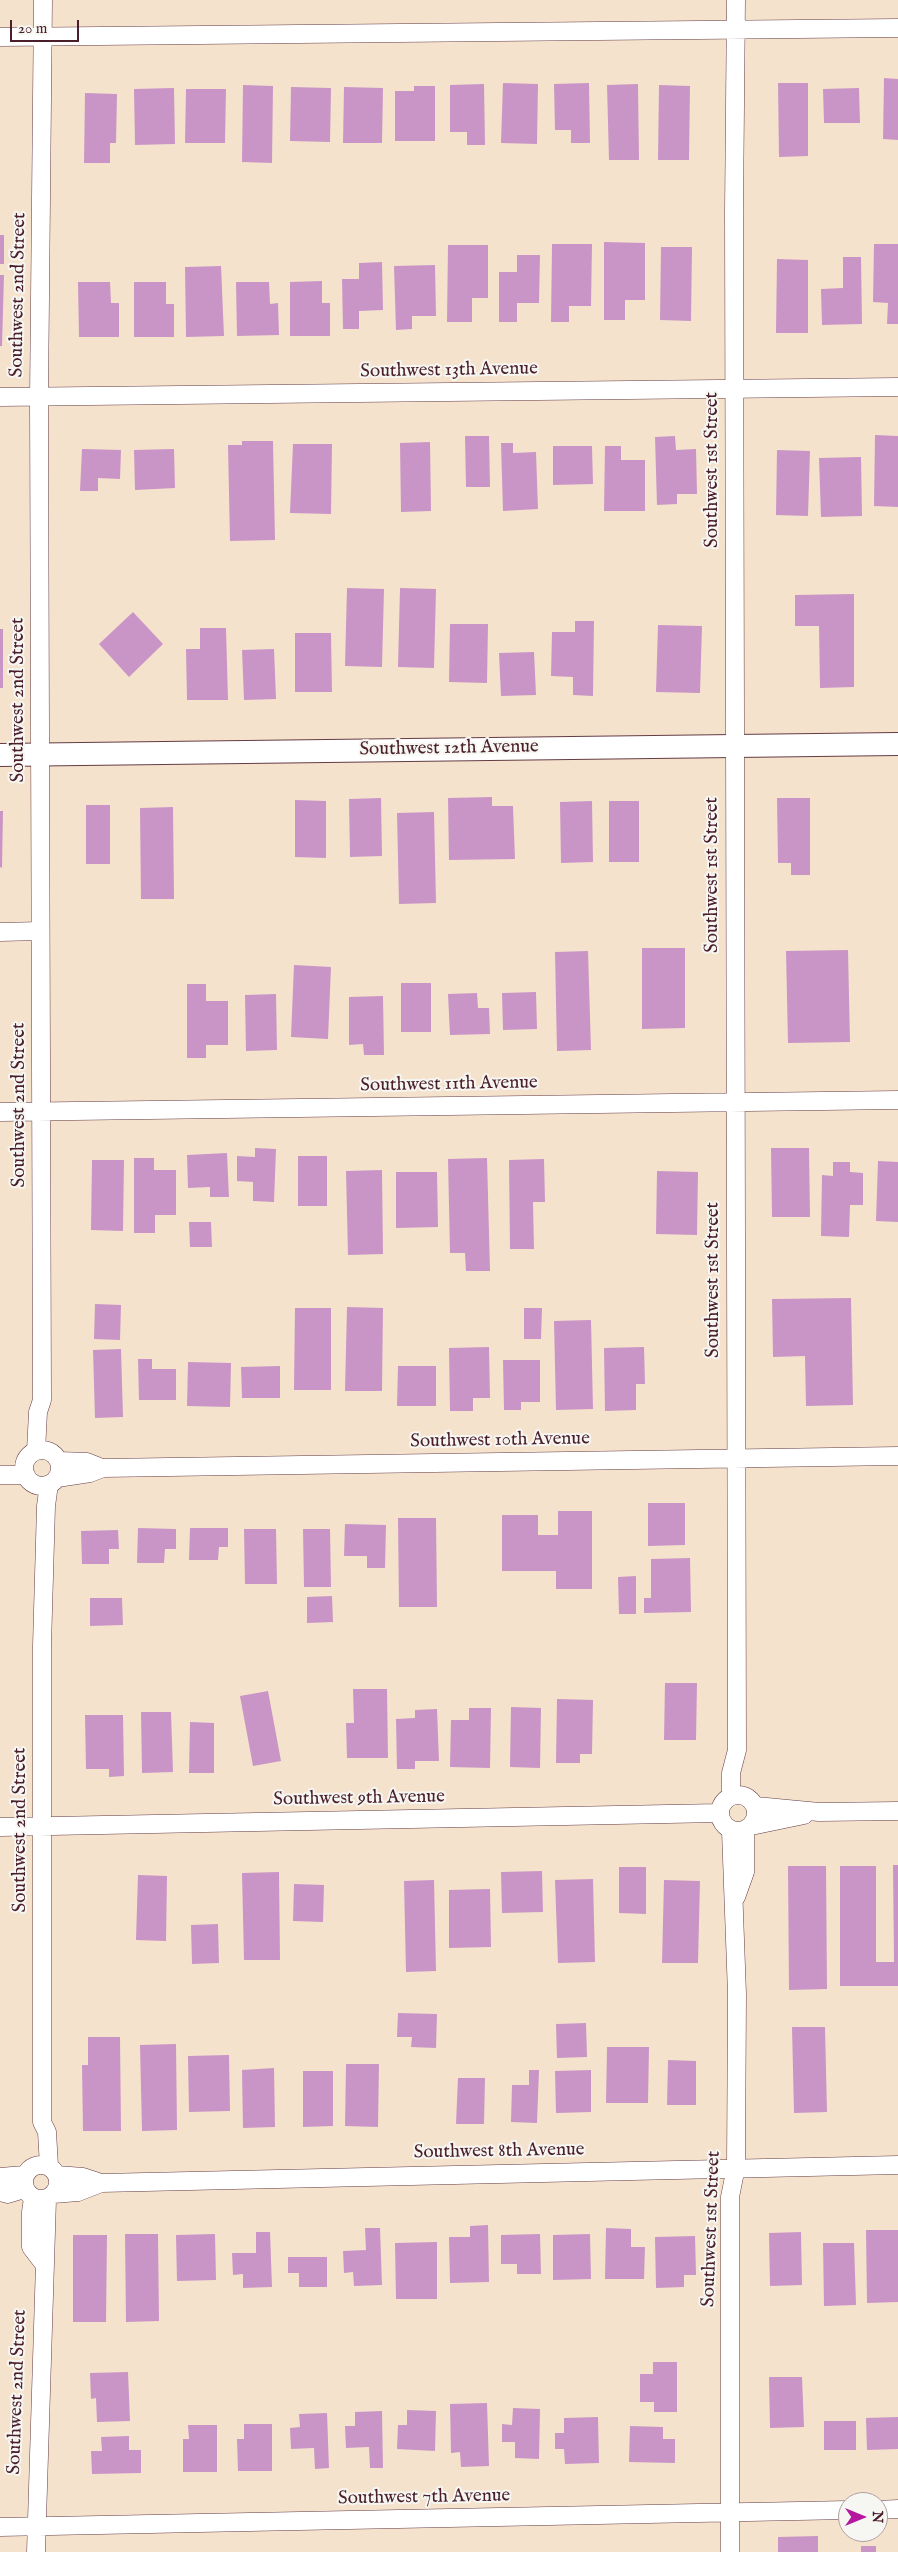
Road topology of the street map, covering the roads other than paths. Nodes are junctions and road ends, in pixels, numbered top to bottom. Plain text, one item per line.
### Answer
1 (43, 0) edge
2 (736, 0) edge
3 (898, 28) edge
4 (736, 29) junction
5 (0, 37) edge
6 (44, 37) junction
7 (898, 387) edge
8 (734, 389) junction
9 (0, 397) edge
10 (40, 397) junction
11 (898, 744) edge
12 (734, 745) junction
13 (40, 754) junction
14 (0, 755) edge
15 (40, 931) junction
16 (0, 932) edge
17 (898, 1100) edge
18 (735, 1102) junction
19 (0, 1112) edge
20 (41, 1112) junction
21 (898, 1456) edge
22 (735, 1458) junction
23 (0, 1464) edge
24 (42, 1468) junction
25 (0, 1475) edge
26 (744, 1799) junction
27 (898, 1811) edge
28 (819, 1812) junction
29 (719, 1813) junction
30 (42, 1827) junction
31 (0, 1828) edge
32 (743, 1829) junction
33 (898, 2165) edge
34 (736, 2167) junction
35 (0, 2177) edge
36 (40, 2182) junction
37 (0, 2192) edge
38 (838, 2510) edge
39 (729, 2513) junction
40 (0, 2527) edge
41 (36, 2527) junction
42 (36, 2552) edge
43 (730, 2552) edge

1 - 6 street, Southwest 2nd Street
2 - 4 street, Southwest 1st Street
3 - 4 street
4 - 6 street
4 - 8 street, Southwest 1st Street
5 - 6 street
6 - 10 street, Southwest 2nd Street
7 - 8 street, Southwest 13th Avenue
8 - 10 street, Southwest 13th Avenue
8 - 12 street, Southwest 1st Street
9 - 10 street, Southwest 13th Avenue
10 - 13 street, Southwest 2nd Street
11 - 12 street, Southwest 12th Avenue
12 - 13 street, Southwest 12th Avenue
12 - 18 street, Southwest 1st Street
13 - 14 street, Southwest 12th Avenue
13 - 15 street, Southwest 2nd Street
15 - 16 street
15 - 20 street, Southwest 2nd Street
17 - 18 street, Southwest 11th Avenue
18 - 20 street, Southwest 11th Avenue
18 - 22 street, Southwest 1st Street
19 - 20 street, Southwest 11th Avenue
20 - 24 street, Southwest 2nd Street
21 - 22 street, Southwest 10th Avenue
22 - 24 street, Southwest 10th Avenue
22 - 26 street, Southwest 1st Street
23 - 24 street, Southwest 10th Avenue
24 - 25 street, Southwest 10th Avenue
24 - 30 street, Southwest 2nd Street
26 - 28 street
26 - 29 street
26 - 32 street, Southwest 1st Street
27 - 28 street
28 - 32 street
29 - 30 street, Southwest 9th Avenue
29 - 32 street
30 - 31 street, Southwest 9th Avenue
30 - 36 street, Southwest 2nd Street
32 - 34 street, Southwest 1st Street
33 - 34 street, Southwest 8th Avenue
34 - 36 street, Southwest 8th Avenue
34 - 39 street, Southwest 1st Street
35 - 36 street, Southwest 8th Avenue
36 - 37 street, Southwest 8th Avenue
36 - 41 street, Southwest 2nd Street
38 - 39 street, Southwest 7th Avenue
39 - 41 street, Southwest 7th Avenue
39 - 43 street, Southwest 1st Street
40 - 41 street, Southwest 7th Avenue
41 - 42 street, Southwest 2nd Street

